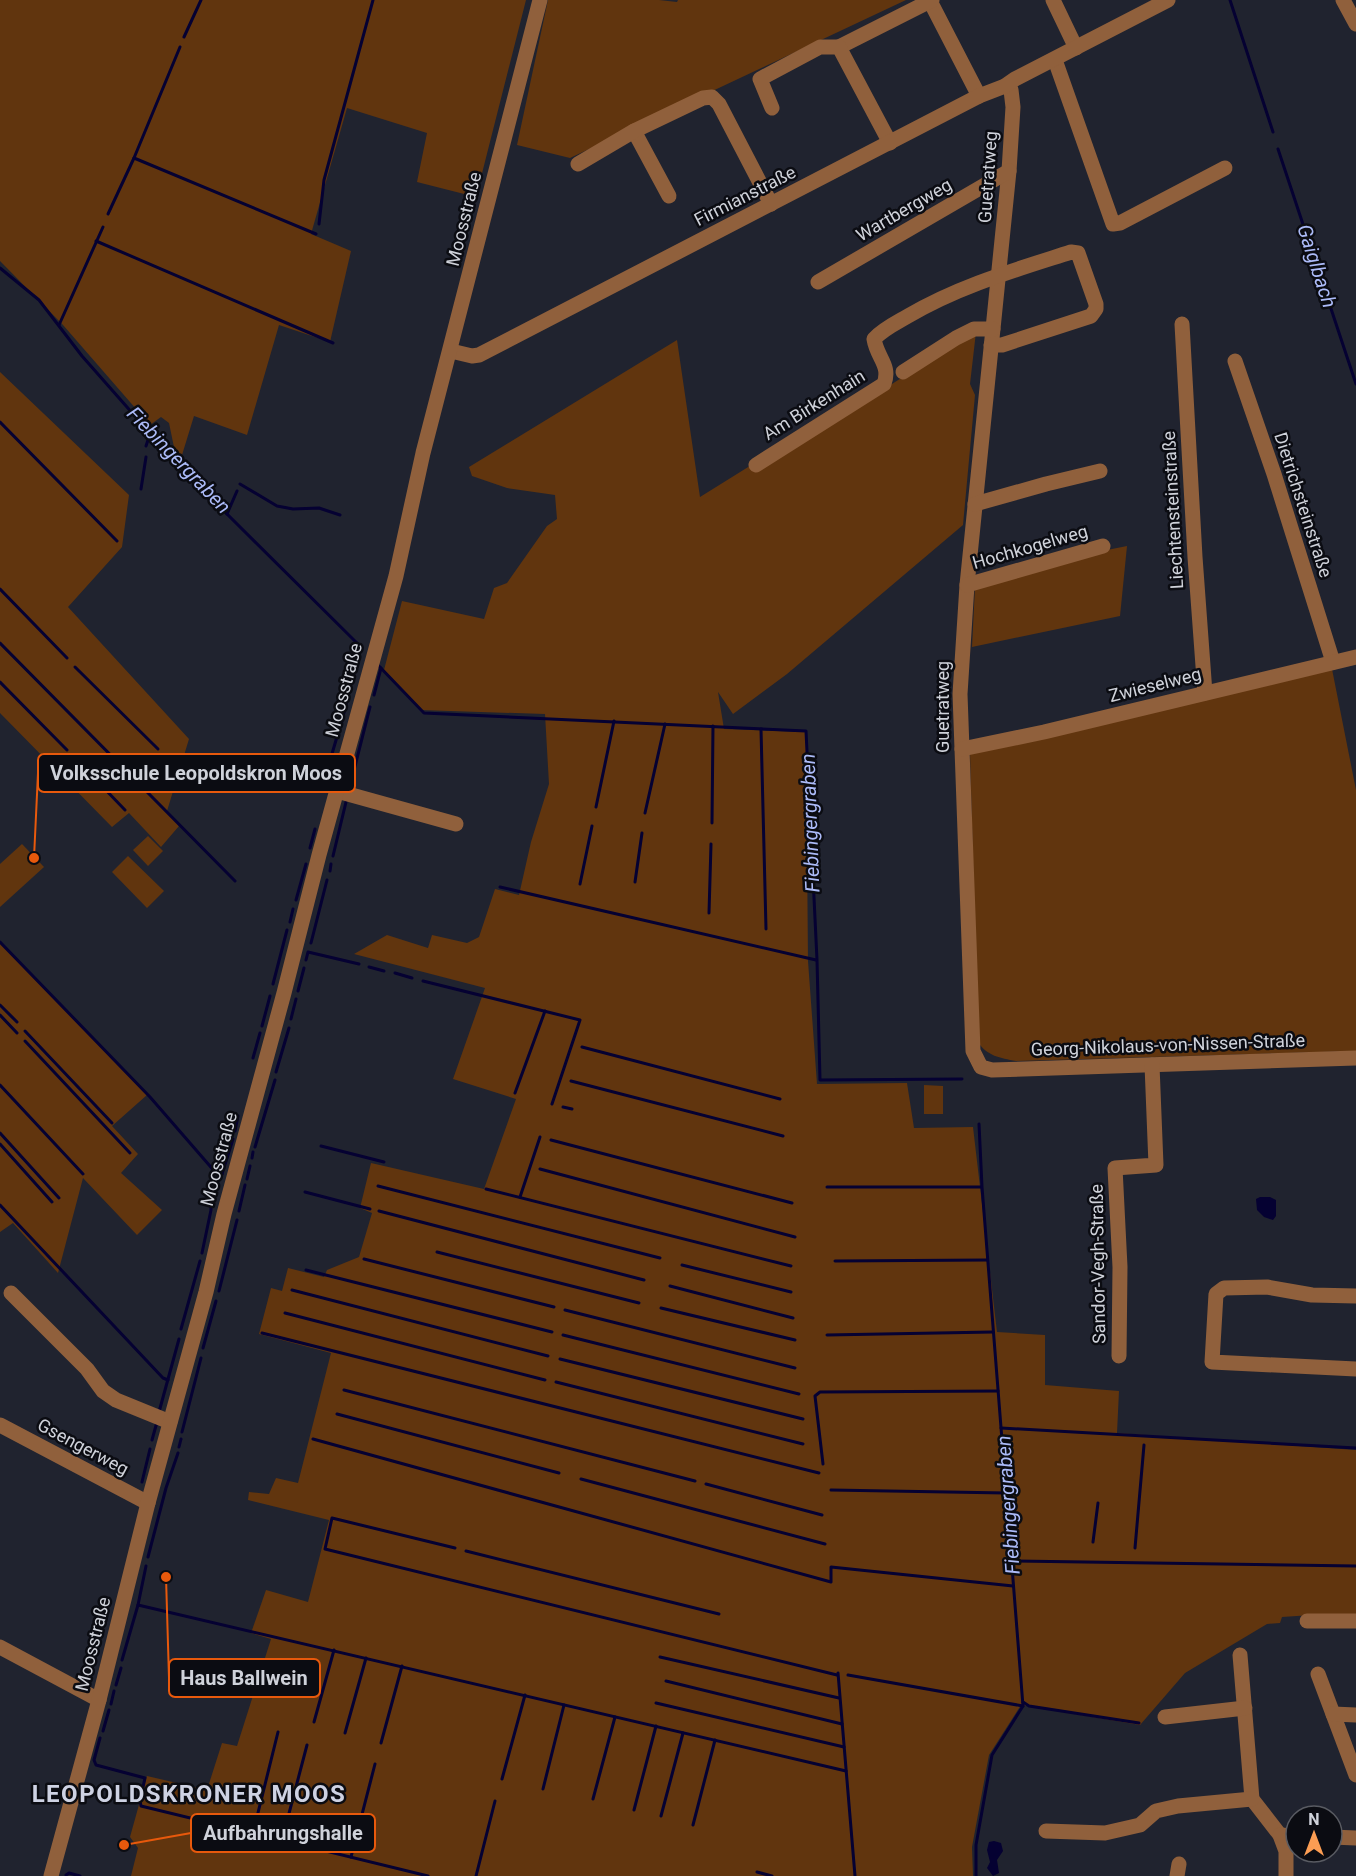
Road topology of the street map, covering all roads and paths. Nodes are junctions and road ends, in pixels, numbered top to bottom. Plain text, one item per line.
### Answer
1 (540, 0) edge
2 (931, 0) edge
3 (1053, 0) edge
4 (1168, 0) edge
5 (1343, 0) edge
6 (1356, 24) edge
7 (839, 47) junction
8 (1076, 48) junction
9 (1055, 60) junction
10 (1005, 86) junction
11 (979, 96) junction
12 (772, 108) dead end
13 (634, 131) junction
14 (890, 143) junction
15 (578, 164) dead end
16 (1225, 168) dead end
17 (1009, 171) junction
18 (669, 196) dead end
19 (771, 204) junction
20 (1000, 274) junction
21 (818, 282) dead end
22 (1182, 324) dead end
23 (993, 329) junction
24 (991, 345) junction
25 (451, 351) junction
26 (1235, 361) dead end
27 (903, 372) dead end
28 (756, 465) dead end
29 (1100, 471) dead end
30 (975, 504) junction
31 (1103, 546) dead end
32 (967, 585) junction
33 (1356, 657) edge
34 (1333, 662) junction
35 (1206, 693) junction
36 (962, 749) junction
37 (337, 791) junction
38 (456, 824) dead end
39 (1356, 1058) edge
40 (1152, 1065) junction
41 (981, 1067) joint
42 (11, 1293) dead end
43 (1356, 1296) edge
44 (1119, 1356) dead end
45 (1356, 1369) edge
46 (170, 1422) junction
47 (0, 1425) edge
48 (148, 1503) junction
49 (1307, 1621) dead end
50 (1356, 1621) edge
51 (0, 1647) edge
52 (1240, 1655) dead end
53 (1318, 1674) dead end
54 (99, 1700) junction
55 (1245, 1708) junction
56 (1333, 1714) junction
57 (1356, 1715) edge
58 (1165, 1717) dead end
59 (1356, 1775) edge
60 (1252, 1799) junction
61 (1046, 1831) dead end
62 (1280, 1835) junction
63 (1284, 1835) edge
64 (51, 1876) edge
65 (1286, 1876) edge

1 - 25 street, Moosstraße
2 - 7 street
2 - 11 street
3 - 8 street
4 - 8 street, Firmianstraße
5 - 6 street
7 - 12 street
7 - 14 street
8 - 9 street, Firmianstraße
9 - 10 street, Firmianstraße
9 - 16 street
10 - 11 street, Firmianstraße
10 - 17 street, Guetratweg
11 - 14 street, Firmianstraße
13 - 15 street
13 - 18 street
13 - 19 street
14 - 19 street, Firmianstraße
17 - 20 street, Guetratweg
17 - 21 street, Wartbergweg
19 - 25 street, Firmianstraße
20 - 23 street, Guetratweg
20 - 24 street
20 - 28 street, Am Birkenhain
22 - 35 street, Liechtensteinstraße
23 - 24 street, Guetratweg
23 - 27 street
24 - 30 street, Guetratweg
25 - 37 street, Moosstraße
26 - 34 street, Dietrichsteinstraße
29 - 30 street
30 - 32 street, Guetratweg
31 - 32 street, Hochkogelweg
32 - 36 street, Guetratweg
33 - 34 street, Zwieselweg
34 - 35 street, Zwieselweg
35 - 36 street, Zwieselweg
36 - 41 street, Guetratweg
37 - 38 street
37 - 46 street, Moosstraße
39 - 40 street, Georg-Nikolaus-von-Nissen-Straße
40 - 41 street, Georg-Nikolaus-von-Nissen-Straße
40 - 44 street, Sandor-Vegh-Straße
42 - 46 street
43 - 45 street
46 - 48 street, Moosstraße
47 - 48 street, Gsengerweg
48 - 54 street, Moosstraße
49 - 50 street
51 - 54 street
52 - 55 street
53 - 56 street
54 - 64 street, Moosstraße
55 - 58 street
55 - 60 street
56 - 57 street
56 - 59 street
60 - 61 street
60 - 62 street
62 - 63 street
62 - 65 street

